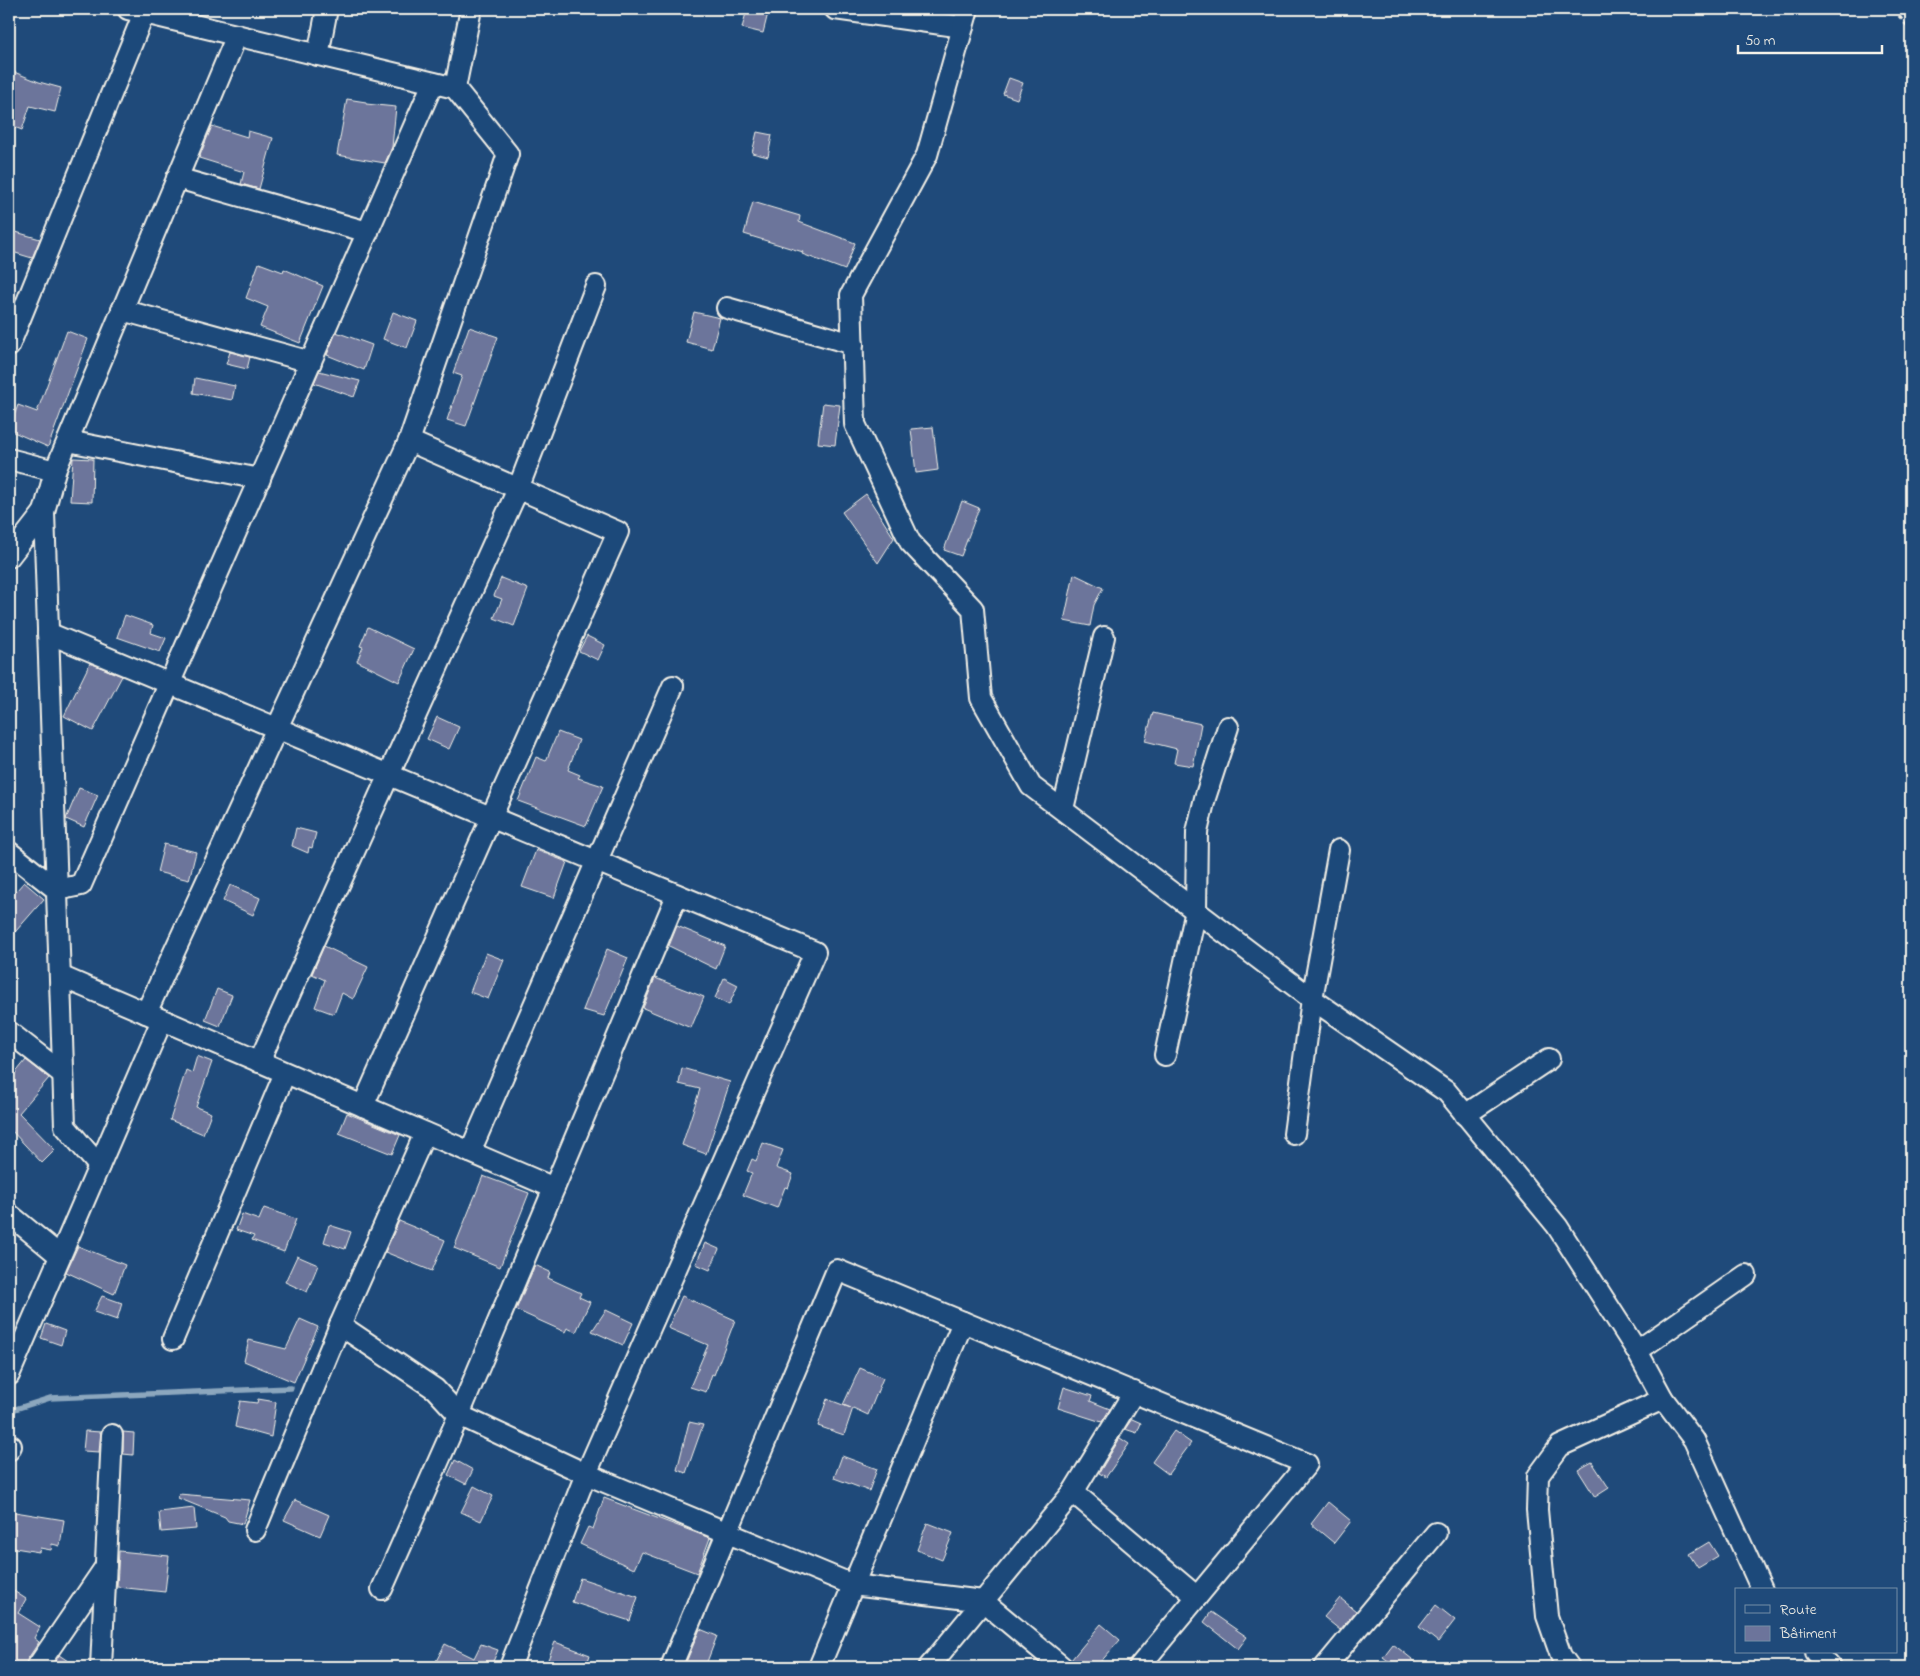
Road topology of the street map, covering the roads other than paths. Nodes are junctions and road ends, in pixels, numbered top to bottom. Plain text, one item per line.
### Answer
1 (327, 9) edge
2 (471, 9) edge
3 (835, 9) edge
4 (136, 11) edge
5 (965, 18) edge
6 (237, 35) junction
7 (318, 55) junction
8 (433, 83) junction
9 (455, 88) junction
10 (177, 178) junction
11 (368, 232) junction
12 (596, 286) dead end
13 (727, 308) dead end
14 (122, 310) junction
15 (852, 344) junction
16 (9, 346) edge
17 (311, 362) junction
18 (68, 441) junction
19 (409, 441) junction
20 (9, 459) edge
21 (55, 471) junction
22 (260, 479) junction
23 (518, 489) junction
24 (44, 512) junction
25 (9, 557) edge
26 (48, 633) junction
27 (1104, 637) dead end
28 (170, 683) junction
29 (673, 686) dead end
30 (1228, 727) dead end
31 (277, 728) junction
32 (389, 774) junction
33 (1063, 808) junction
34 (491, 817) junction
35 (1339, 850) dead end
36 (9, 852) edge
37 (597, 861) junction
38 (57, 890) junction
39 (677, 895) junction
40 (1196, 910) junction
41 (60, 976) junction
42 (1312, 999) junction
43 (154, 1017) junction
44 (9, 1032) edge
45 (1165, 1054) dead end
46 (1549, 1058) dead end
47 (260, 1062) junction
48 (286, 1073) junction
49 (63, 1074) junction
50 (363, 1106) junction
51 (1465, 1115) junction
52 (425, 1132) junction
53 (1294, 1134) dead end
54 (470, 1152) junction
55 (98, 1166) junction
56 (554, 1188) junction
57 (9, 1214) edge
58 (60, 1256) junction
59 (1746, 1275) dead end
60 (963, 1322) junction
61 (340, 1326) junction
62 (173, 1339) dead end
63 (1637, 1351) junction
64 (9, 1375) edge
65 (1134, 1392) junction
66 (1664, 1399) junction
67 (459, 1415) junction
68 (112, 1435) dead end
69 (586, 1474) junction
70 (1073, 1492) junction
71 (255, 1530) dead end
72 (728, 1533) junction
73 (1436, 1533) dead end
74 (106, 1566) junction
75 (853, 1585) junction
76 (1761, 1588) edge
77 (382, 1589) dead end
78 (1197, 1597) junction
79 (983, 1601) junction
80 (1818, 1654) edge
81 (37, 1667) edge
82 (101, 1667) edge
83 (510, 1667) edge
84 (671, 1667) edge
85 (819, 1667) edge
86 (929, 1667) edge
87 (1062, 1667) edge
88 (1139, 1667) edge
89 (1326, 1667) edge
90 (1569, 1667) edge
91 (1830, 1667) edge

1 - 7 street
2 - 9 street
3 - 5 street
4 - 6 street
4 - 16 street
5 - 15 street
6 - 7 street
6 - 10 street
7 - 8 street
8 - 9 street
8 - 11 street
9 - 19 street
10 - 11 street
10 - 14 street
11 - 17 street
12 - 23 street
13 - 15 street
14 - 17 street
14 - 18 street
15 - 33 street
17 - 22 street
18 - 21 street
18 - 22 street
19 - 23 street
19 - 31 street
20 - 21 street
21 - 24 street
22 - 28 street
23 - 32 street
23 - 34 street
24 - 25 street
24 - 26 street
26 - 28 street
26 - 38 street
27 - 33 street
28 - 31 street
28 - 38 street
29 - 37 street
30 - 40 street
31 - 32 street
31 - 43 street
32 - 34 street
32 - 47 street
33 - 40 street
34 - 37 street
34 - 50 street
35 - 42 street
36 - 38 street
37 - 39 street
37 - 54 street
38 - 41 street
39 - 56 street
39 - 69 street
40 - 42 street
40 - 45 street
41 - 43 street
41 - 49 street
42 - 51 street
42 - 53 street
43 - 47 street
43 - 55 street
44 - 49 street
46 - 51 street
47 - 48 street
48 - 50 street
48 - 62 street
49 - 55 street
50 - 52 street
51 - 63 street
52 - 54 street
52 - 61 street
54 - 56 street
55 - 58 street
56 - 67 street
57 - 58 street
58 - 64 street
59 - 63 street
60 - 65 street
60 - 72 street
60 - 75 street
61 - 67 street
61 - 71 street
63 - 66 street
65 - 70 street
65 - 78 street
66 - 76 street
66 - 90 street
67 - 69 street
67 - 77 street
68 - 74 street
69 - 72 street
69 - 83 street
70 - 78 street
70 - 79 street
72 - 75 street
72 - 84 street
73 - 89 street
74 - 81 street
74 - 82 street
75 - 79 street
75 - 85 street
78 - 88 street
79 - 86 street
79 - 87 street
80 - 91 street

